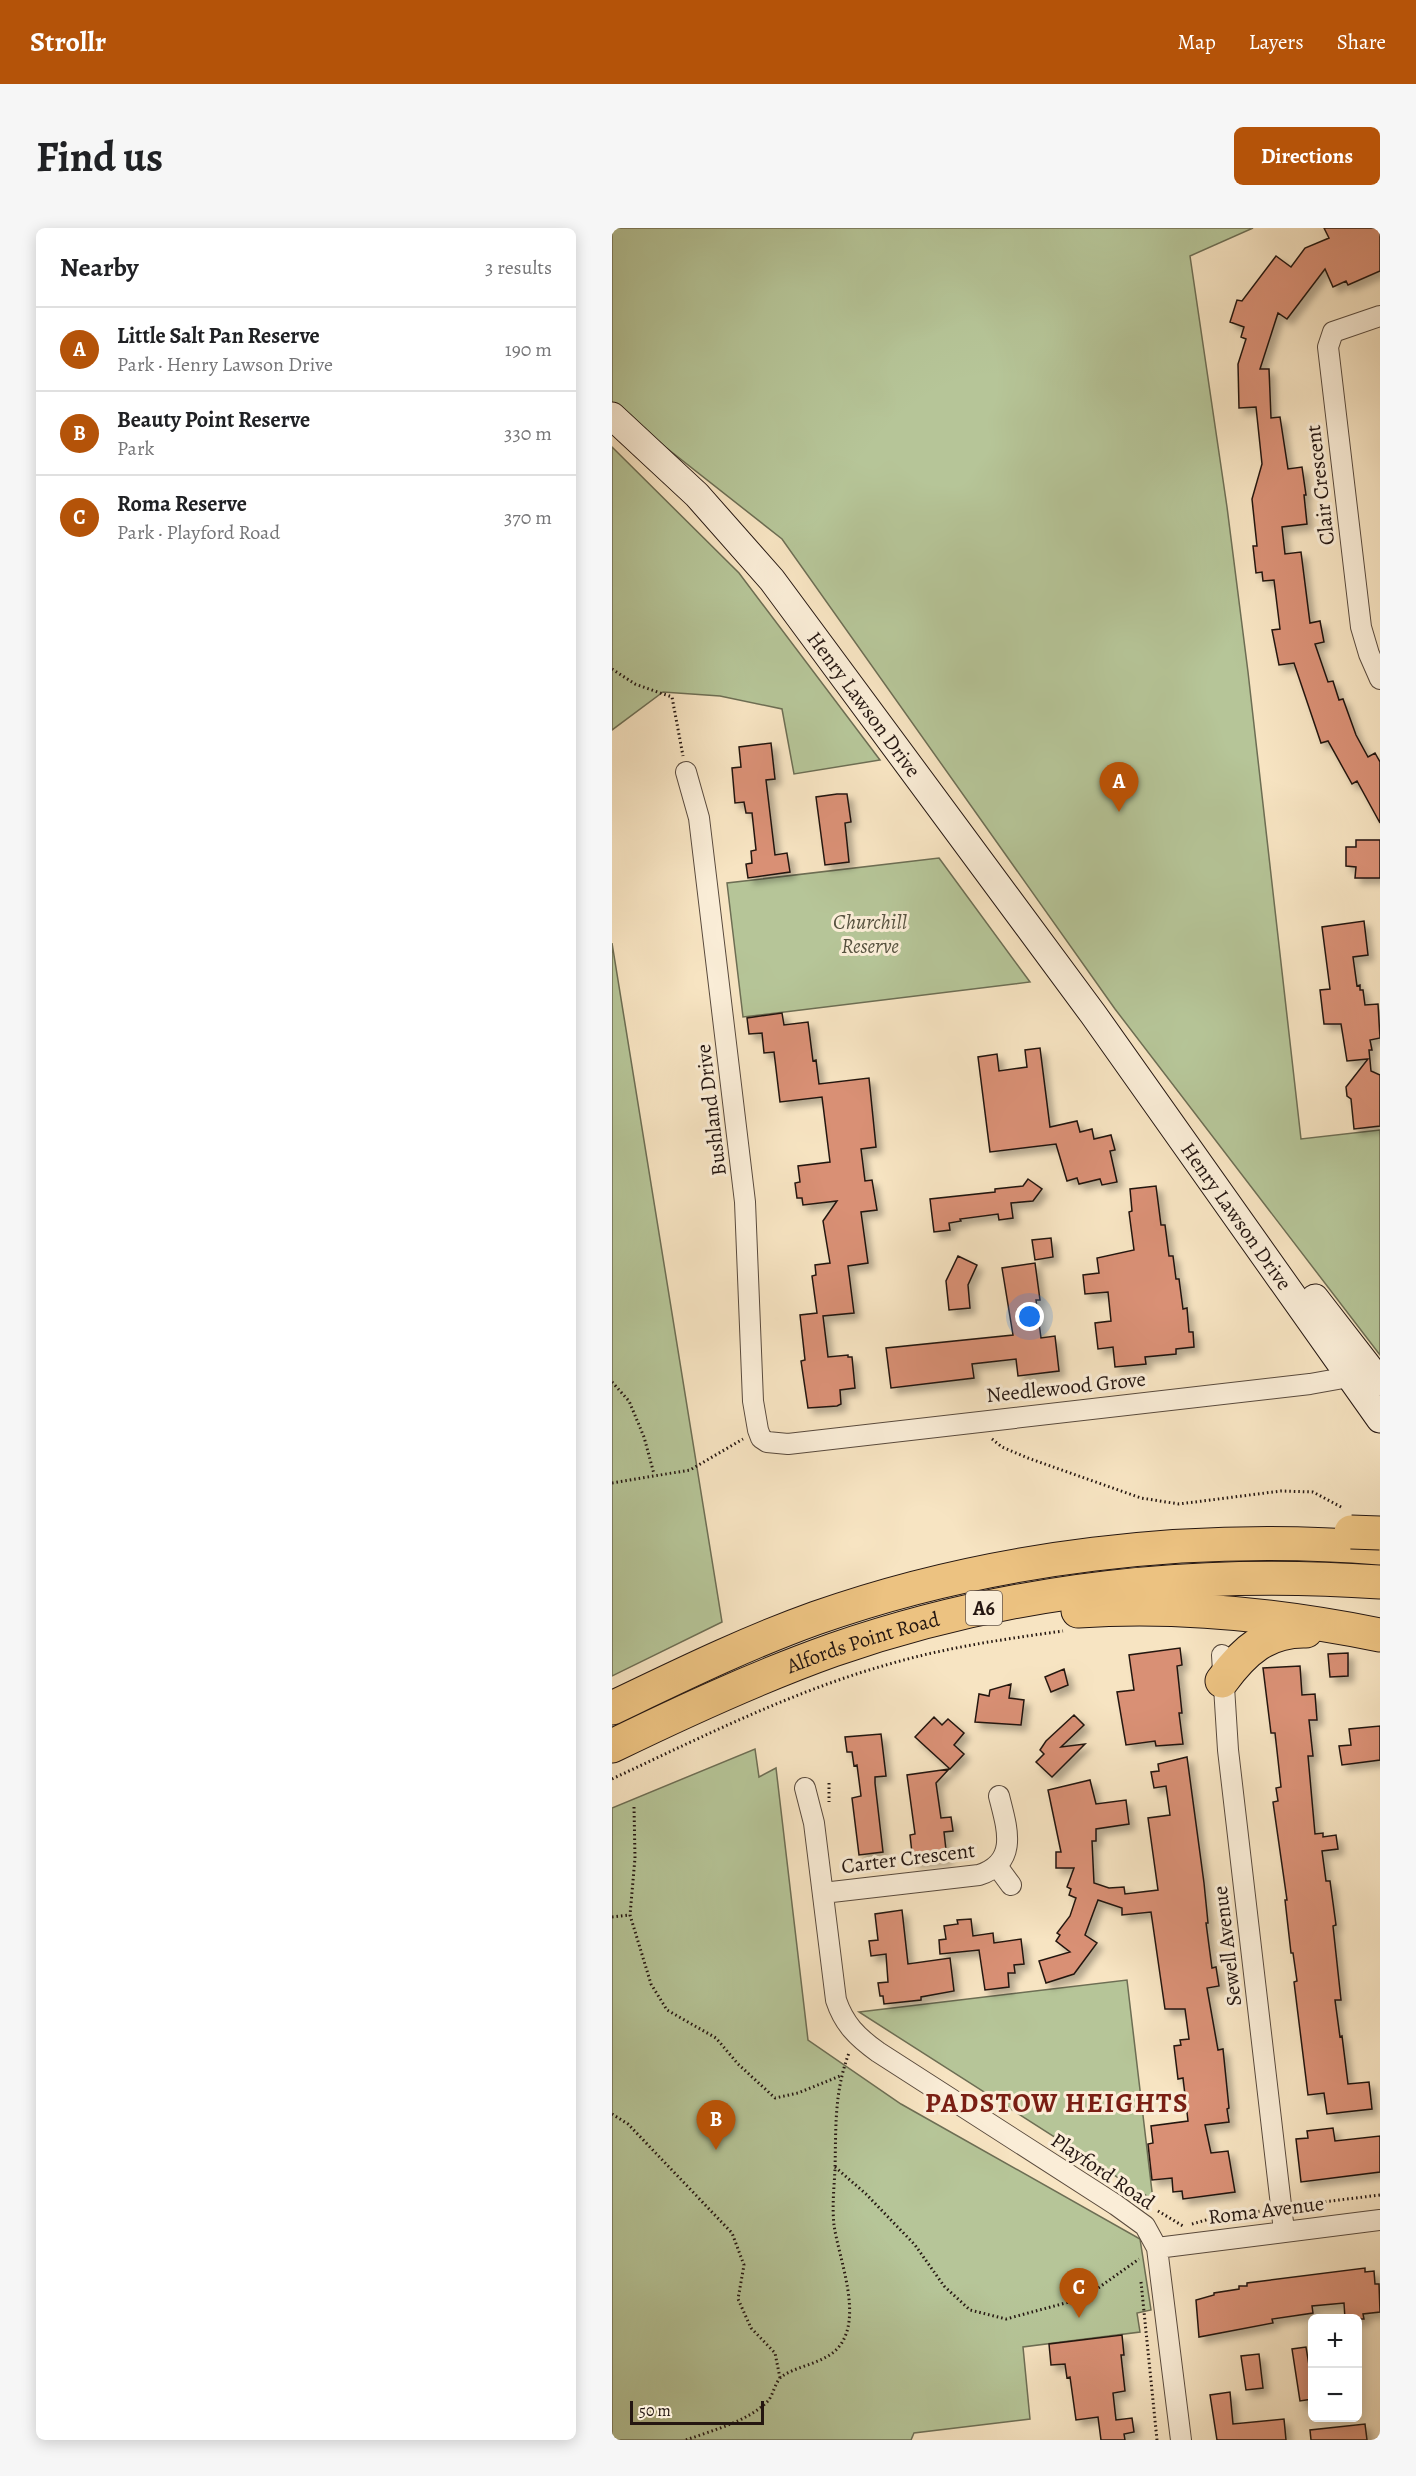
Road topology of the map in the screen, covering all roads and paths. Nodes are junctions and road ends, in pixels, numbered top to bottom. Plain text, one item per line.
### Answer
1 (1380, 316) edge
2 (612, 416) edge
3 (612, 669) edge
4 (1380, 679) edge
5 (686, 772) joint
6 (1365, 1374) edge
7 (612, 1382) edge
8 (1380, 1419) edge
9 (985, 1420) junction
10 (762, 1436) junction
11 (654, 1474) junction
12 (612, 1483) edge
13 (1364, 1534) edge
14 (1380, 1582) edge
15 (1066, 1631) dead end
16 (1374, 1634) edge
17 (1222, 1668) joint
18 (774, 1672) junction
19 (612, 1708) edge
20 (612, 1746) edge
21 (612, 1779) edge
22 (806, 1788) dead end
23 (999, 1796) dead end
24 (634, 1807) dead end
25 (997, 1866) junction
26 (1011, 1885) dead end
27 (823, 1893) junction
28 (630, 1915) junction
29 (612, 1917) edge
30 (858, 2037) junction
31 (840, 2076) junction
32 (612, 2114) edge
33 (835, 2167) junction
34 (1123, 2186) dead end
35 (1380, 2220) edge
36 (1185, 2227) dead end
37 (1284, 2231) junction
38 (1157, 2248) junction
39 (780, 2378) junction
40 (686, 2440) edge
41 (1181, 2440) edge

1 - 4 street, Clair Crescent
2 - 6 main road, Henry Lawson Drive
3 - 5 path
5 - 10 street, Bushland Drive
6 - 8 main road, Henry Lawson Drive
6 - 9 street, Needlewood Grove
7 - 11 path
9 - 10 street, Needlewood Grove
9 - 13 path
10 - 11 path
11 - 12 path
13 - 19 highway, Alfords Point Road / A6
14 - 18 highway, Alfords Point Road / A6
15 - 21 path
16 - 17 highway
16 - 18 highway, A6
17 - 37 street, Sewell Avenue
18 - 20 highway, Alfords Point Road / A6
22 - 27 street, Playford Road
23 - 25 street, Carter Crescent
24 - 28 path
25 - 26 street, Carter Crescent
25 - 27 street, Carter Crescent
27 - 30 street, Playford Road
28 - 29 path
28 - 31 path
30 - 31 path
30 - 38 street, Playford Road
31 - 33 path
32 - 39 path
33 - 38 path
33 - 39 path
34 - 36 path
35 - 37 street, Roma Avenue
37 - 38 street, Roma Avenue
38 - 41 street, Playford Road
39 - 40 path

